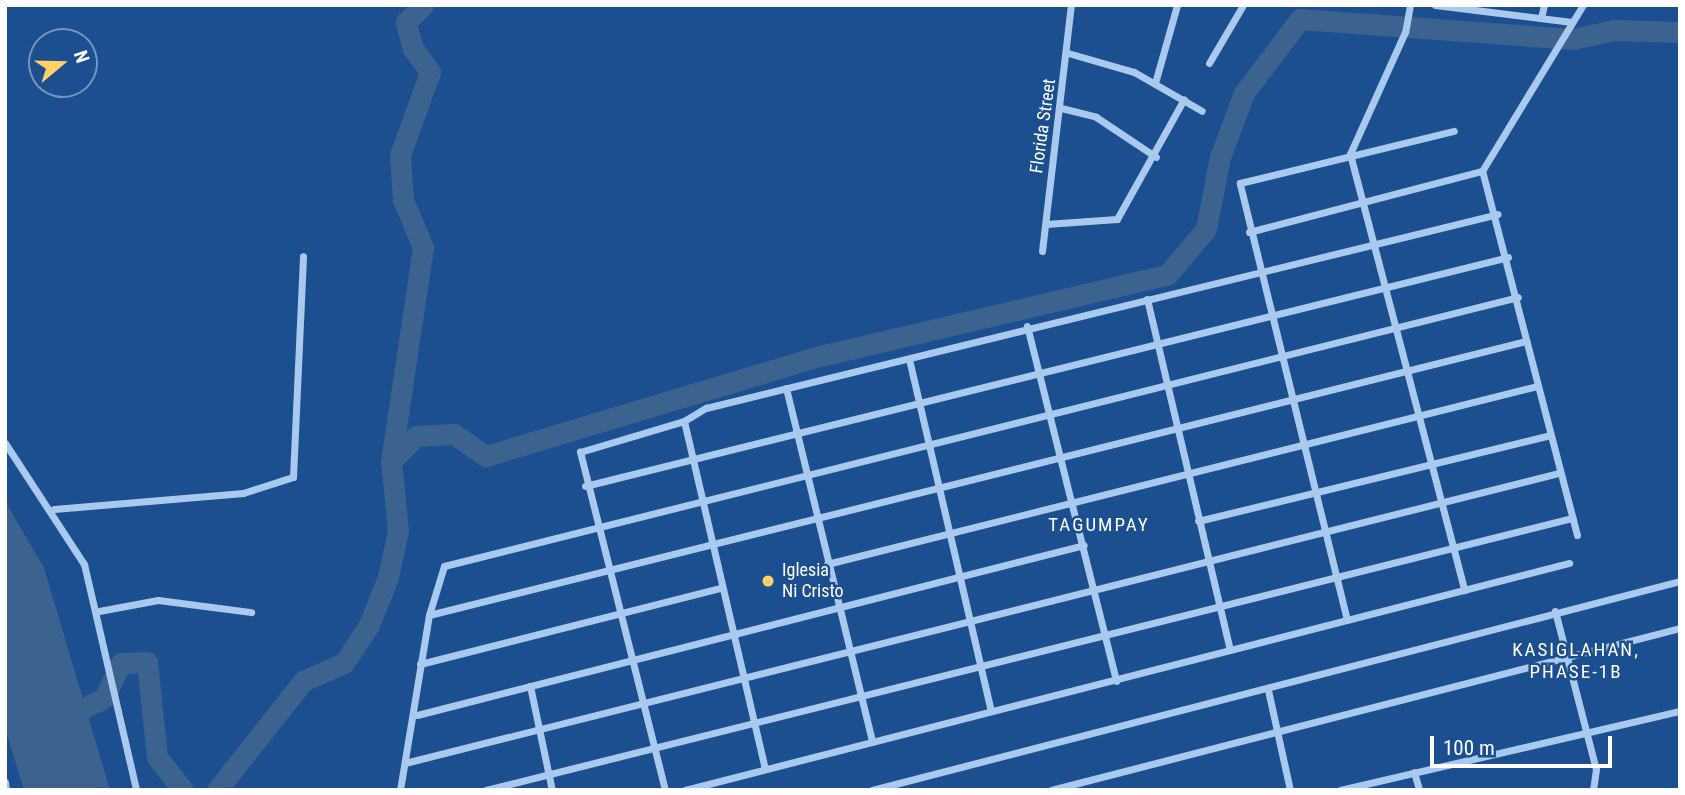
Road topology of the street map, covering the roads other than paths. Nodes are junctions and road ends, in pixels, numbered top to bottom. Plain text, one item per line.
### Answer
1 (1071, 5) edge
2 (1177, 5) edge
3 (1243, 5) edge
4 (1410, 5) edge
5 (1434, 5) edge
6 (1544, 5) edge
7 (1583, 5) edge
8 (1454, 6) edge
9 (1499, 9) edge
10 (1542, 18) junction
11 (1572, 22) junction
12 (1068, 53) junction
13 (1209, 63) dead end
14 (1155, 83) junction
15 (1184, 99) junction
16 (1061, 108) junction
17 (1202, 111) dead end
18 (1454, 131) dead end
19 (1350, 154) junction
20 (1156, 157) junction
21 (1482, 171) junction
22 (1362, 201) junction
23 (1498, 214) junction
24 (1046, 224) junction
25 (1249, 232) junction
26 (1375, 243) junction
27 (1042, 251) dead end
28 (303, 256) dead end
29 (1508, 257) junction
30 (1262, 270) junction
31 (1387, 286) junction
32 (1518, 297) junction
33 (1147, 299) junction
34 (1269, 315) junction
35 (1027, 326) junction
36 (1397, 326) junction
37 (1526, 341) junction
38 (1154, 342) junction
39 (1280, 355) junction
40 (909, 359) junction
41 (1035, 370) junction
42 (1409, 370) junction
43 (1163, 386) junction
44 (1537, 386) junction
45 (786, 388) junction
46 (1290, 400) junction
47 (915, 401) junction
48 (1048, 415) junction
49 (1420, 415) junction
50 (684, 421) junction
51 (1175, 429) junction
52 (798, 432) junction
53 (1550, 435) junction
54 (5, 443) edge
55 (928, 445) junction
56 (1302, 445) junction
57 (691, 457) junction
58 (1058, 458) junction
59 (1431, 464) junction
60 (1559, 473) junction
61 (810, 475) junction
62 (1186, 475) junction
63 (585, 486) junction
64 (936, 486) junction
65 (1314, 492) junction
66 (701, 498) junction
67 (1071, 501) junction
68 (1441, 503) junction
69 (54, 509) junction
70 (816, 518) junction
71 (1572, 519) junction
72 (1198, 520) junction
73 (598, 524) junction
74 (948, 532) junction
75 (1324, 532) junction
76 (1577, 535) dead end
77 (710, 540) junction
78 (1084, 545) junction
79 (1453, 548) junction
80 (1206, 563) junction
81 (1569, 563) dead end
82 (827, 564) junction
83 (606, 570) junction
84 (1336, 578) junction
85 (959, 581) junction
86 (1680, 581) edge
87 (720, 588) junction
88 (1095, 589) junction
89 (1464, 590) junction
90 (1218, 607) junction
91 (840, 610) junction
92 (99, 611) junction
93 (1555, 611) junction
94 (251, 612) dead end
95 (429, 614) junction
96 (618, 617) junction
97 (1347, 620) junction
98 (969, 621) junction
99 (1680, 628) edge
100 (1103, 634) junction
101 (731, 636) junction
102 (1230, 649) junction
103 (849, 652) junction
104 (1567, 657) junction
105 (632, 660) junction
106 (420, 664) junction
107 (980, 666) junction
108 (743, 678) junction
109 (1116, 681) junction
110 (530, 686) junction
111 (1268, 690) junction
112 (860, 696) junction
113 (644, 703) junction
114 (992, 711) junction
115 (1680, 711) edge
116 (417, 715) junction
117 (754, 723) junction
118 (538, 729) junction
119 (1275, 732) junction
120 (1588, 732) junction
121 (872, 742) junction
122 (653, 747) junction
123 (405, 763) junction
124 (765, 769) junction
125 (1414, 772) junction
126 (549, 774) junction
127 (5, 782) edge
128 (902, 786) edge
129 (6, 790) edge
130 (136, 790) edge
131 (400, 790) edge
132 (486, 790) edge
133 (552, 790) edge
134 (665, 790) edge
135 (685, 790) edge
136 (872, 790) edge
137 (1051, 790) edge
138 (1290, 790) edge
139 (1340, 790) edge
140 (1419, 790) edge
141 (1593, 790) edge

1 - 12 street, Florida Street
2 - 14 street
3 - 13 street
4 - 19 street
5 - 8 street
6 - 10 street
7 - 11 street
8 - 9 street
9 - 10 street
10 - 11 street
11 - 21 street
12 - 14 street
12 - 16 street, Florida Street
14 - 15 street
15 - 17 street
15 - 20 street
16 - 20 street
16 - 24 street, Florida Street
18 - 19 street
19 - 22 street
19 - 25 street
20 - 24 street
21 - 22 street
21 - 23 street
22 - 25 street
22 - 26 street
23 - 26 street
23 - 29 street
24 - 27 street, Florida Street
25 - 30 street
26 - 30 street
26 - 31 street
28 - 69 street
29 - 31 street
29 - 32 street
30 - 33 street
30 - 34 street
31 - 34 street
31 - 36 street
32 - 36 street
32 - 37 street
33 - 35 street
33 - 38 street
34 - 38 street
34 - 39 street
35 - 40 street
35 - 41 street
36 - 39 street
36 - 42 street
37 - 42 street
37 - 44 street
38 - 41 street
38 - 43 street
39 - 43 street
39 - 46 street
40 - 45 street
40 - 47 street
41 - 47 street
41 - 48 street
42 - 46 street
42 - 49 street
43 - 48 street
43 - 51 street
44 - 49 street
44 - 53 street
45 - 50 street
45 - 52 street
46 - 51 street
46 - 56 street
47 - 52 street
47 - 55 street
48 - 55 street
48 - 58 street
49 - 56 street
49 - 59 street
50 - 57 street
50 - 63 street
51 - 58 street
51 - 62 street
52 - 57 street
52 - 61 street
53 - 59 street
53 - 60 street
54 - 69 street
55 - 61 street
55 - 64 street
56 - 62 street
56 - 65 street
57 - 63 street
57 - 66 street
58 - 64 street
58 - 67 street
59 - 65 street
59 - 68 street
60 - 68 street
60 - 71 street
61 - 66 street
61 - 70 street
62 - 67 street
62 - 72 street
63 - 73 street
64 - 70 street
64 - 74 street
65 - 72 street
65 - 75 street
66 - 73 street
66 - 77 street
67 - 74 street
67 - 78 street
68 - 75 street
68 - 79 street
69 - 92 street
70 - 77 street
70 - 82 street
71 - 76 street
71 - 79 street
72 - 80 street
73 - 83 street
73 - 95 street
74 - 82 street
74 - 85 street
75 - 80 street
75 - 84 street
77 - 83 street
77 - 87 street
78 - 85 street
78 - 88 street
79 - 84 street
79 - 89 street
80 - 88 street
80 - 90 street
81 - 89 street
82 - 91 street
83 - 95 street
83 - 96 street
84 - 90 street
84 - 97 street
85 - 91 street
85 - 98 street
86 - 93 street
87 - 96 street
87 - 101 street
88 - 98 street
88 - 100 street
89 - 97 street
90 - 100 street
90 - 102 street
91 - 101 street
91 - 103 street
92 - 94 street
92 - 130 street
93 - 104 street
93 - 111 street
95 - 106 street
96 - 105 street
96 - 106 street
97 - 102 street
98 - 103 street
98 - 107 street
99 - 104 street
100 - 107 street
100 - 109 street
101 - 105 street
101 - 108 street
102 - 109 street
103 - 108 street
103 - 112 street
104 - 119 street
104 - 120 street
105 - 110 street
105 - 113 street
106 - 116 street
107 - 112 street
107 - 114 street
108 - 113 street
108 - 117 street
109 - 114 street
110 - 116 street
110 - 118 street
111 - 119 street
111 - 128 street
112 - 117 street
112 - 121 street
113 - 118 street
113 - 122 street
114 - 121 street
115 - 120 street
116 - 123 street
117 - 122 street
117 - 124 street
118 - 123 street
118 - 126 street
119 - 137 street
119 - 138 street
120 - 125 street
120 - 141 street
121 - 124 street
122 - 126 street
122 - 134 street
123 - 131 street
124 - 135 street
125 - 139 street
125 - 140 street
126 - 132 street
126 - 133 street
127 - 129 street
128 - 136 street

